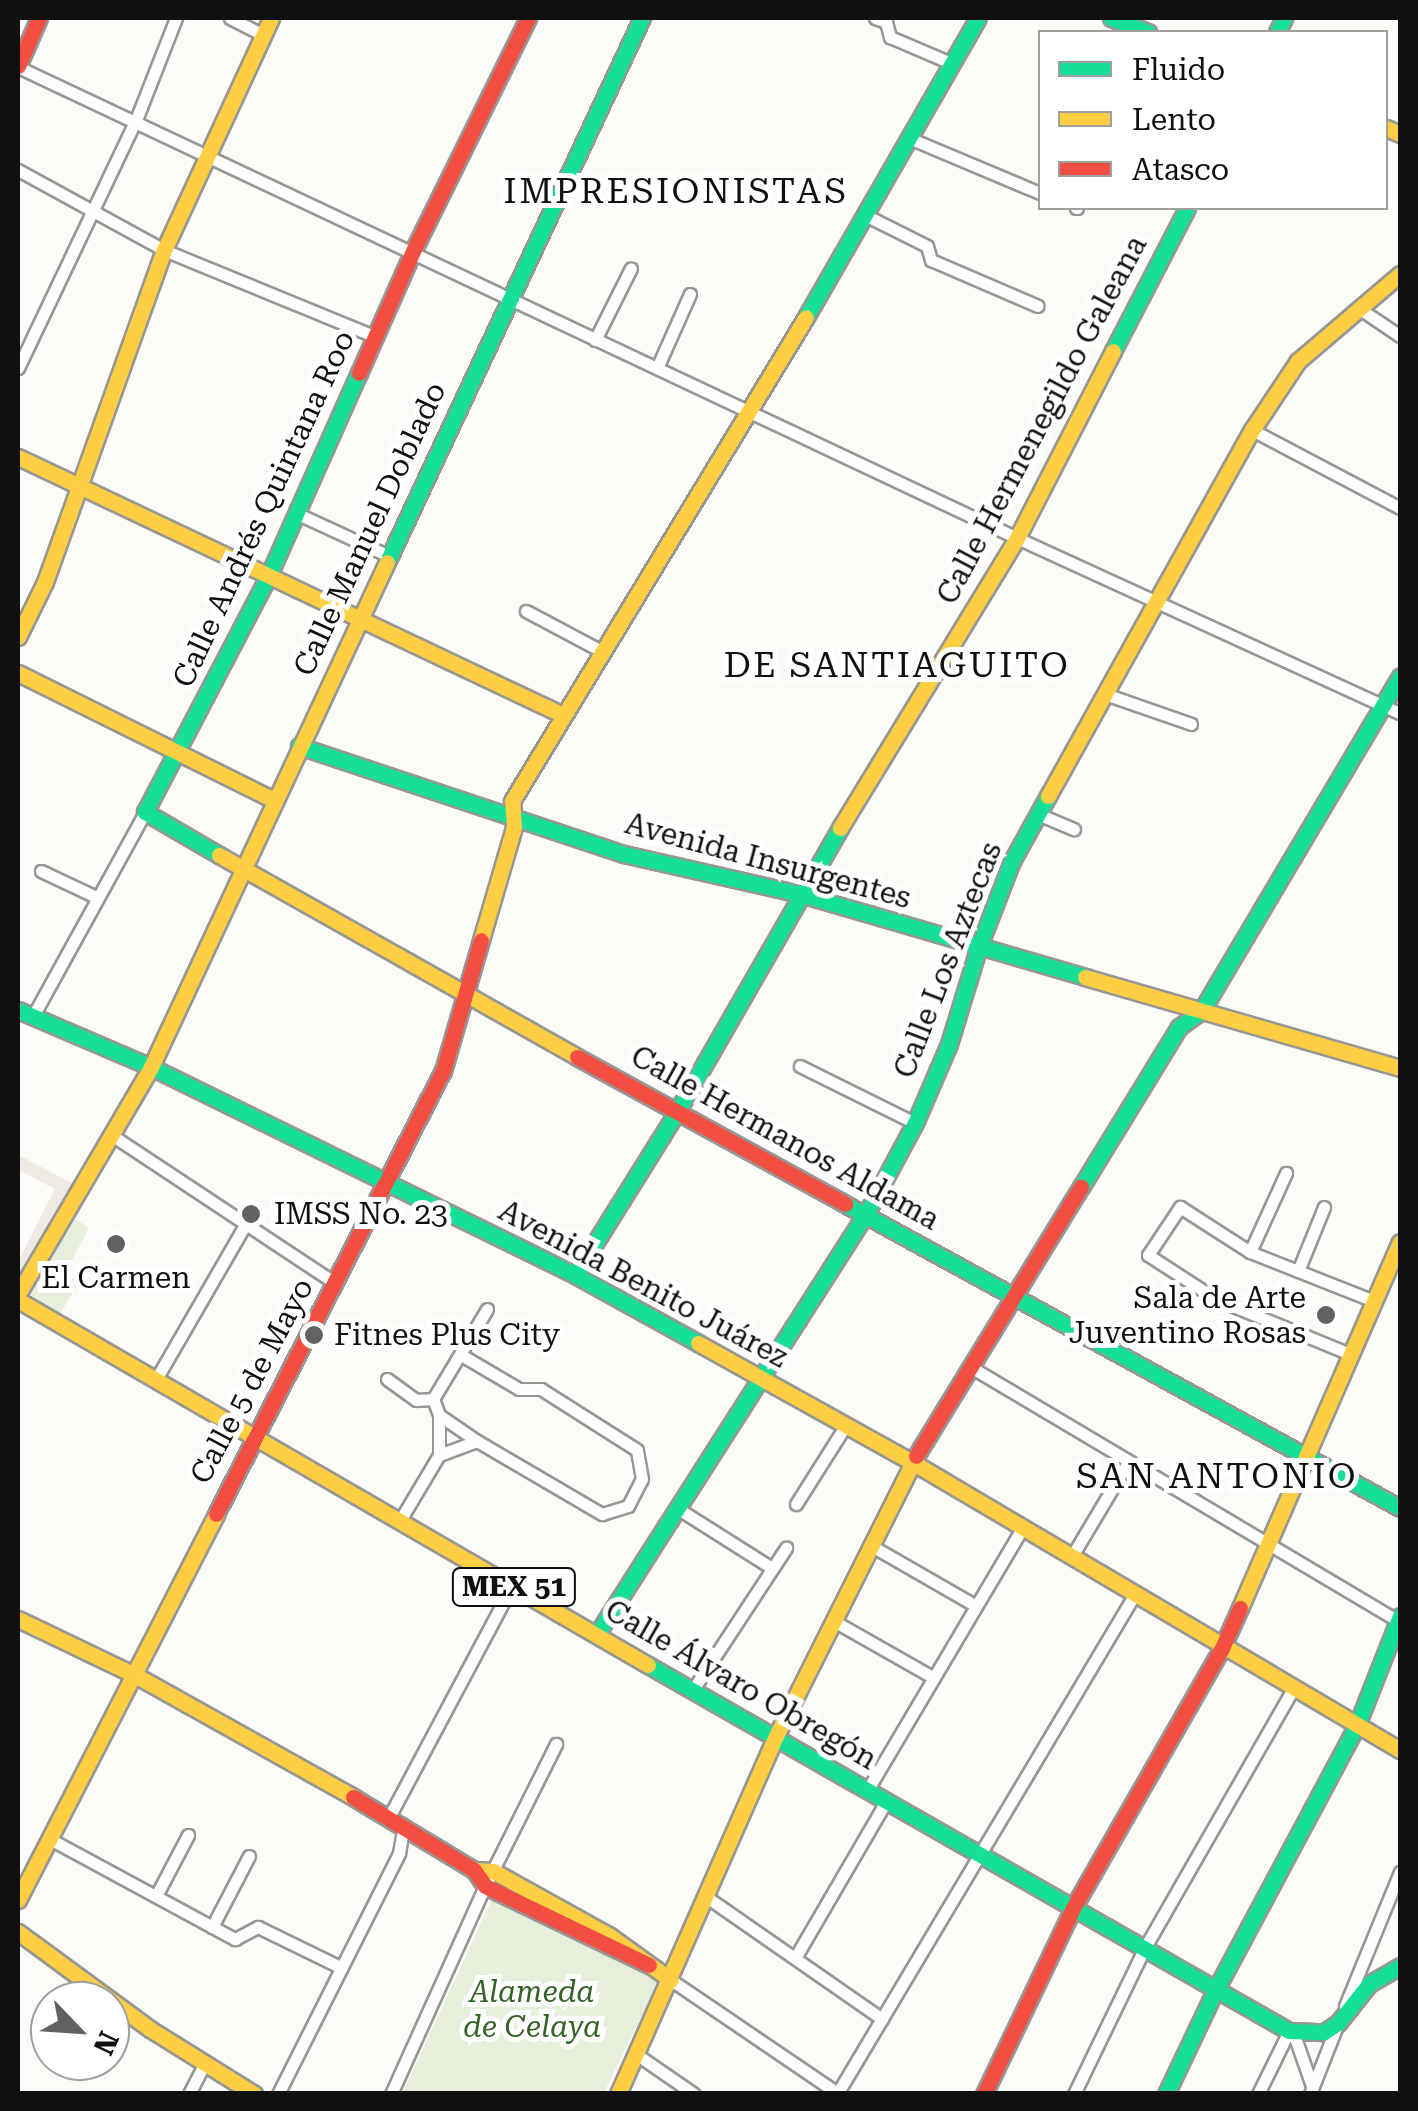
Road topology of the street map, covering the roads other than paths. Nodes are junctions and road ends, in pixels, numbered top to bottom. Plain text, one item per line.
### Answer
1 (39, 18) edge
2 (176, 18) edge
3 (230, 18) edge
4 (271, 18) edge
5 (528, 18) edge
6 (642, 18) edge
7 (876, 18) edge
8 (978, 18) edge
9 (1111, 18) edge
10 (1143, 30) edge
11 (263, 35) junction
12 (951, 63) junction
13 (18, 66) edge
14 (136, 120) junction
15 (909, 138) junction
16 (208, 155) junction
17 (18, 170) edge
18 (1038, 192) edge
19 (1185, 210) edge
20 (93, 212) junction
21 (865, 215) junction
22 (164, 250) junction
23 (413, 251) junction
24 (631, 268) dead end
25 (1400, 274) edge
26 (690, 294) dead end
27 (510, 298) junction
28 (1038, 306) dead end
29 (1360, 309) junction
30 (1400, 336) edge
31 (376, 337) junction
32 (596, 340) junction
33 (18, 368) edge
34 (657, 368) junction
35 (752, 412) junction
36 (1252, 430) junction
37 (18, 457) edge
38 (80, 486) junction
39 (1400, 508) edge
40 (296, 513) junction
41 (1018, 538) junction
42 (388, 555) junction
43 (268, 577) junction
44 (1158, 601) junction
45 (526, 611) dead end
46 (357, 620) junction
47 (18, 637) edge
48 (603, 652) junction
49 (18, 672) edge
50 (1400, 676) edge
51 (1106, 694) junction
52 (1384, 704) junction
53 (1400, 713) edge
54 (563, 715) junction
55 (1191, 724) dead end
56 (298, 746) junction
57 (177, 754) junction
58 (274, 800) junction
59 (145, 812) junction
60 (1038, 814) junction
61 (512, 815) junction
62 (1074, 829) dead end
63 (241, 867) junction
64 (40, 871) dead end
65 (800, 894) junction
66 (96, 897) junction
67 (978, 946) junction
68 (464, 995) junction
69 (1202, 1010) junction
70 (25, 1013) edge
71 (151, 1066) junction
72 (800, 1066) dead end
73 (1400, 1068) edge
74 (678, 1110) junction
75 (915, 1122) junction
76 (113, 1136) junction
77 (1286, 1173) dead end
78 (388, 1182) junction
79 (1324, 1208) dead end
80 (866, 1214) junction
81 (244, 1227) junction
82 (1400, 1242) edge
83 (1250, 1252) junction
84 (1298, 1272) junction
85 (575, 1275) junction
86 (334, 1283) junction
87 (1013, 1293) junction
88 (18, 1297) edge
89 (1374, 1302) junction
90 (488, 1309) dead end
91 (1350, 1354) junction
92 (461, 1355) junction
93 (969, 1366) junction
94 (760, 1375) junction
95 (387, 1379) dead end
96 (155, 1381) junction
97 (433, 1398) junction
98 (439, 1415) junction
99 (846, 1425) junction
100 (251, 1438) junction
101 (477, 1442) junction
102 (438, 1455) junction
103 (1304, 1456) junction
104 (912, 1462) junction
105 (1128, 1462) junction
106 (796, 1504) dead end
107 (677, 1508) junction
108 (1400, 1508) edge
109 (399, 1522) junction
110 (1022, 1527) junction
111 (870, 1544) junction
112 (1266, 1544) junction
113 (786, 1548) dead end
114 (1072, 1556) junction
115 (772, 1568) junction
116 (512, 1586) junction
117 (1136, 1594) junction
118 (976, 1606) junction
119 (18, 1620) edge
120 (832, 1620) junction
121 (1400, 1620) edge
122 (597, 1634) junction
123 (1222, 1648) junction
124 (135, 1675) junction
125 (934, 1678) junction
126 (694, 1688) junction
127 (1293, 1689) junction
128 (1357, 1725) junction
129 (776, 1736) junction
130 (556, 1744) dead end
131 (1400, 1750) edge
132 (868, 1789) junction
133 (887, 1800) junction
134 (396, 1821) junction
135 (188, 1835) dead end
136 (48, 1838) junction
137 (980, 1854) junction
138 (250, 1856) dead end
139 (1400, 1872) edge
140 (489, 1879) junction
141 (156, 1896) junction
142 (708, 1898) junction
143 (18, 1900) edge
144 (1073, 1908) junction
145 (212, 1927) junction
146 (18, 1932) edge
147 (1144, 1949) junction
148 (794, 1958) junction
149 (1400, 1966) edge
150 (342, 1968) junction
151 (671, 1980) junction
152 (1215, 1990) junction
153 (882, 2019) junction
154 (1338, 2023) junction
155 (1291, 2032) junction
156 (636, 2054) junction
157 (204, 2064) junction
158 (1311, 2090) edge
159 (838, 2093) edge
160 (189, 2094) edge
161 (254, 2094) edge
162 (278, 2094) edge
163 (391, 2094) edge
164 (618, 2094) edge
165 (694, 2094) edge
166 (984, 2094) edge
167 (1074, 2094) edge
168 (1166, 2094) edge
169 (1258, 2094) edge

1 - 13 main road
2 - 14 street
3 - 11 street
4 - 11 main road
5 - 23 main road, Calle Andrés Quintana Roo
6 - 27 main road, Calle Manuel Doblado
7 - 12 street
8 - 12 main road, Calle 5 de Mayo
9 - 10 main road
11 - 16 main road
12 - 15 main road, Calle 5 de Mayo
13 - 14 street
14 - 16 street
14 - 20 street
15 - 18 street
15 - 21 main road, Calle 5 de Mayo
16 - 22 main road
16 - 23 street
17 - 20 street
19 - 41 main road, Calle Hermenegildo Galeana
20 - 22 street
20 - 33 street
21 - 28 street
21 - 35 main road, Calle 5 de Mayo
22 - 31 street
22 - 38 main road
23 - 27 street
23 - 31 main road, Calle Andrés Quintana Roo
24 - 32 street
25 - 29 main road, Calle Los Aztecas
26 - 34 street
27 - 32 street
27 - 42 main road, Calle Manuel Doblado
29 - 30 street
29 - 36 main road, Calle Los Aztecas
31 - 40 main road, Calle Andrés Quintana Roo
32 - 34 street
34 - 35 street
35 - 41 street
35 - 48 main road, Calle 5 de Mayo
36 - 39 street
36 - 44 main road, Calle Los Aztecas
37 - 38 main road
38 - 43 main road
38 - 47 main road
40 - 42 street
40 - 43 main road, Calle Andrés Quintana Roo
41 - 44 street
41 - 65 main road, Calle Hermenegildo Galeana
42 - 46 main road, Calle Manuel Doblado
43 - 46 main road
43 - 57 main road, Calle Andrés Quintana Roo
44 - 51 main road, Calle Los Aztecas
44 - 52 street
45 - 48 street
46 - 54 main road
46 - 56 main road, Calle Manuel Doblado
48 - 54 main road, Calle 5 de Mayo
49 - 57 main road
50 - 52 main road
51 - 55 street
51 - 60 main road, Calle Los Aztecas
52 - 53 street
52 - 69 main road
54 - 61 main road, Calle 5 de Mayo
56 - 58 main road, Calle Manuel Doblado
56 - 61 main road, Avenida Insurgentes
57 - 58 main road
57 - 59 main road, Calle Andrés Quintana Roo
58 - 63 main road, Calle Manuel Doblado
59 - 63 main road, Calle Hermanos Aldama
59 - 66 street, Calle Andrés Quintana Roo
60 - 62 street
60 - 67 main road, Calle Los Aztecas
61 - 65 main road, Avenida Insurgentes
61 - 68 main road, Calle 5 de Mayo
63 - 68 main road, Calle Hermanos Aldama
63 - 71 main road, Calle Manuel Doblado
64 - 66 street
65 - 67 main road, Avenida Insurgentes
65 - 74 main road, Calle Hermenegildo Galeana
66 - 70 street, Calle Andrés Quintana Roo
67 - 69 main road, Avenida Insurgentes
67 - 75 main road, Calle Los Aztecas
68 - 74 main road, Calle Hermanos Aldama
68 - 78 main road, Calle 5 de Mayo
69 - 73 main road, Avenida Insurgentes
69 - 87 main road
70 - 71 main road, Avenida Benito Juárez
71 - 76 main road, Calle Manuel Doblado
71 - 78 main road, Avenida Benito Juárez
72 - 75 street
74 - 80 main road, Calle Hermanos Aldama
74 - 85 main road, Calle Hermenegildo Galeana
75 - 80 main road, Calle Los Aztecas
76 - 81 street
76 - 88 main road, Calle Manuel Doblado
77 - 83 street
78 - 85 main road, Avenida Benito Juárez
78 - 86 main road, Calle 5 de Mayo
79 - 84 street
80 - 87 main road, Calle Hermanos Aldama
80 - 94 main road, Calle Los Aztecas
81 - 86 street
81 - 96 street
82 - 89 main road
83 - 84 street
83 - 91 street
84 - 89 street
85 - 94 main road, Avenida Benito Juárez
86 - 100 main road, Calle 5 de Mayo
87 - 93 main road
87 - 103 main road, Calle Hermanos Aldama
88 - 96 main road, Calle Álvaro Obregón / MEX 51
89 - 91 main road
90 - 92 street
91 - 103 main road
92 - 97 street
92 - 101 street
93 - 104 main road
93 - 105 street
94 - 99 main road, Avenida Benito Juárez
94 - 107 main road, Calle Los Aztecas
95 - 97 street
96 - 100 main road, Calle Álvaro Obregón / MEX 51
97 - 98 street
98 - 101 street
98 - 102 street
99 - 104 main road, Avenida Benito Juárez
99 - 106 street
100 - 109 main road, Calle Álvaro Obregón / MEX 51
100 - 124 main road, Calle 5 de Mayo
101 - 102 street
102 - 109 street
103 - 108 main road, Calle Hermanos Aldama
103 - 112 main road
104 - 110 main road, Avenida Benito Juárez
104 - 111 main road
105 - 112 street
105 - 114 street
107 - 115 street
107 - 122 main road, Calle Los Aztecas
109 - 116 main road, Calle Álvaro Obregón / MEX 51
110 - 114 main road, Avenida Benito Juárez
110 - 118 street
111 - 118 street
111 - 120 main road
112 - 121 street
112 - 123 main road
113 - 115 street
114 - 117 main road, Avenida Benito Juárez
115 - 126 street
116 - 122 main road, Calle Álvaro Obregón / MEX 51
116 - 134 street
117 - 123 main road, Avenida Benito Juárez
117 - 137 street
118 - 125 street
119 - 124 main road
120 - 125 street
120 - 129 main road
121 - 128 main road
122 - 126 main road, Calle Álvaro Obregón / MEX 51
123 - 127 main road, Avenida Benito Juárez
123 - 144 main road
124 - 134 main road
124 - 136 main road, Calle 5 de Mayo
125 - 132 street
126 - 129 main road, Calle Álvaro Obregón / MEX 51
127 - 128 main road, Avenida Benito Juárez
127 - 147 street
128 - 131 main road, Avenida Benito Juárez
128 - 152 main road
129 - 132 main road, Calle Álvaro Obregón / MEX 51
129 - 142 main road
130 - 140 street
132 - 133 main road, Calle Álvaro Obregón / MEX 51
133 - 137 main road, Calle Álvaro Obregón / MEX 51
133 - 148 street
134 - 140 main road
134 - 150 street
135 - 141 street
136 - 141 street
136 - 143 main road, Calle 5 de Mayo
137 - 144 main road, Calle Álvaro Obregón / MEX 51
137 - 153 street
138 - 145 street
139 - 154 street
140 - 151 main road
140 - 163 street
141 - 145 street
142 - 148 street
142 - 151 main road
144 - 147 main road, Calle Álvaro Obregón / MEX 51
144 - 166 main road
145 - 150 street
146 - 157 main road
147 - 152 main road, Calle Álvaro Obregón / MEX 51
147 - 167 street
148 - 153 street
149 - 154 main road
150 - 162 street
151 - 156 main road
151 - 159 street
152 - 155 main road, Calle Álvaro Obregón
152 - 168 main road
153 - 159 street
154 - 155 main road
154 - 158 street
155 - 158 street
155 - 169 street
156 - 164 main road
156 - 165 street
157 - 160 street
157 - 161 main road

